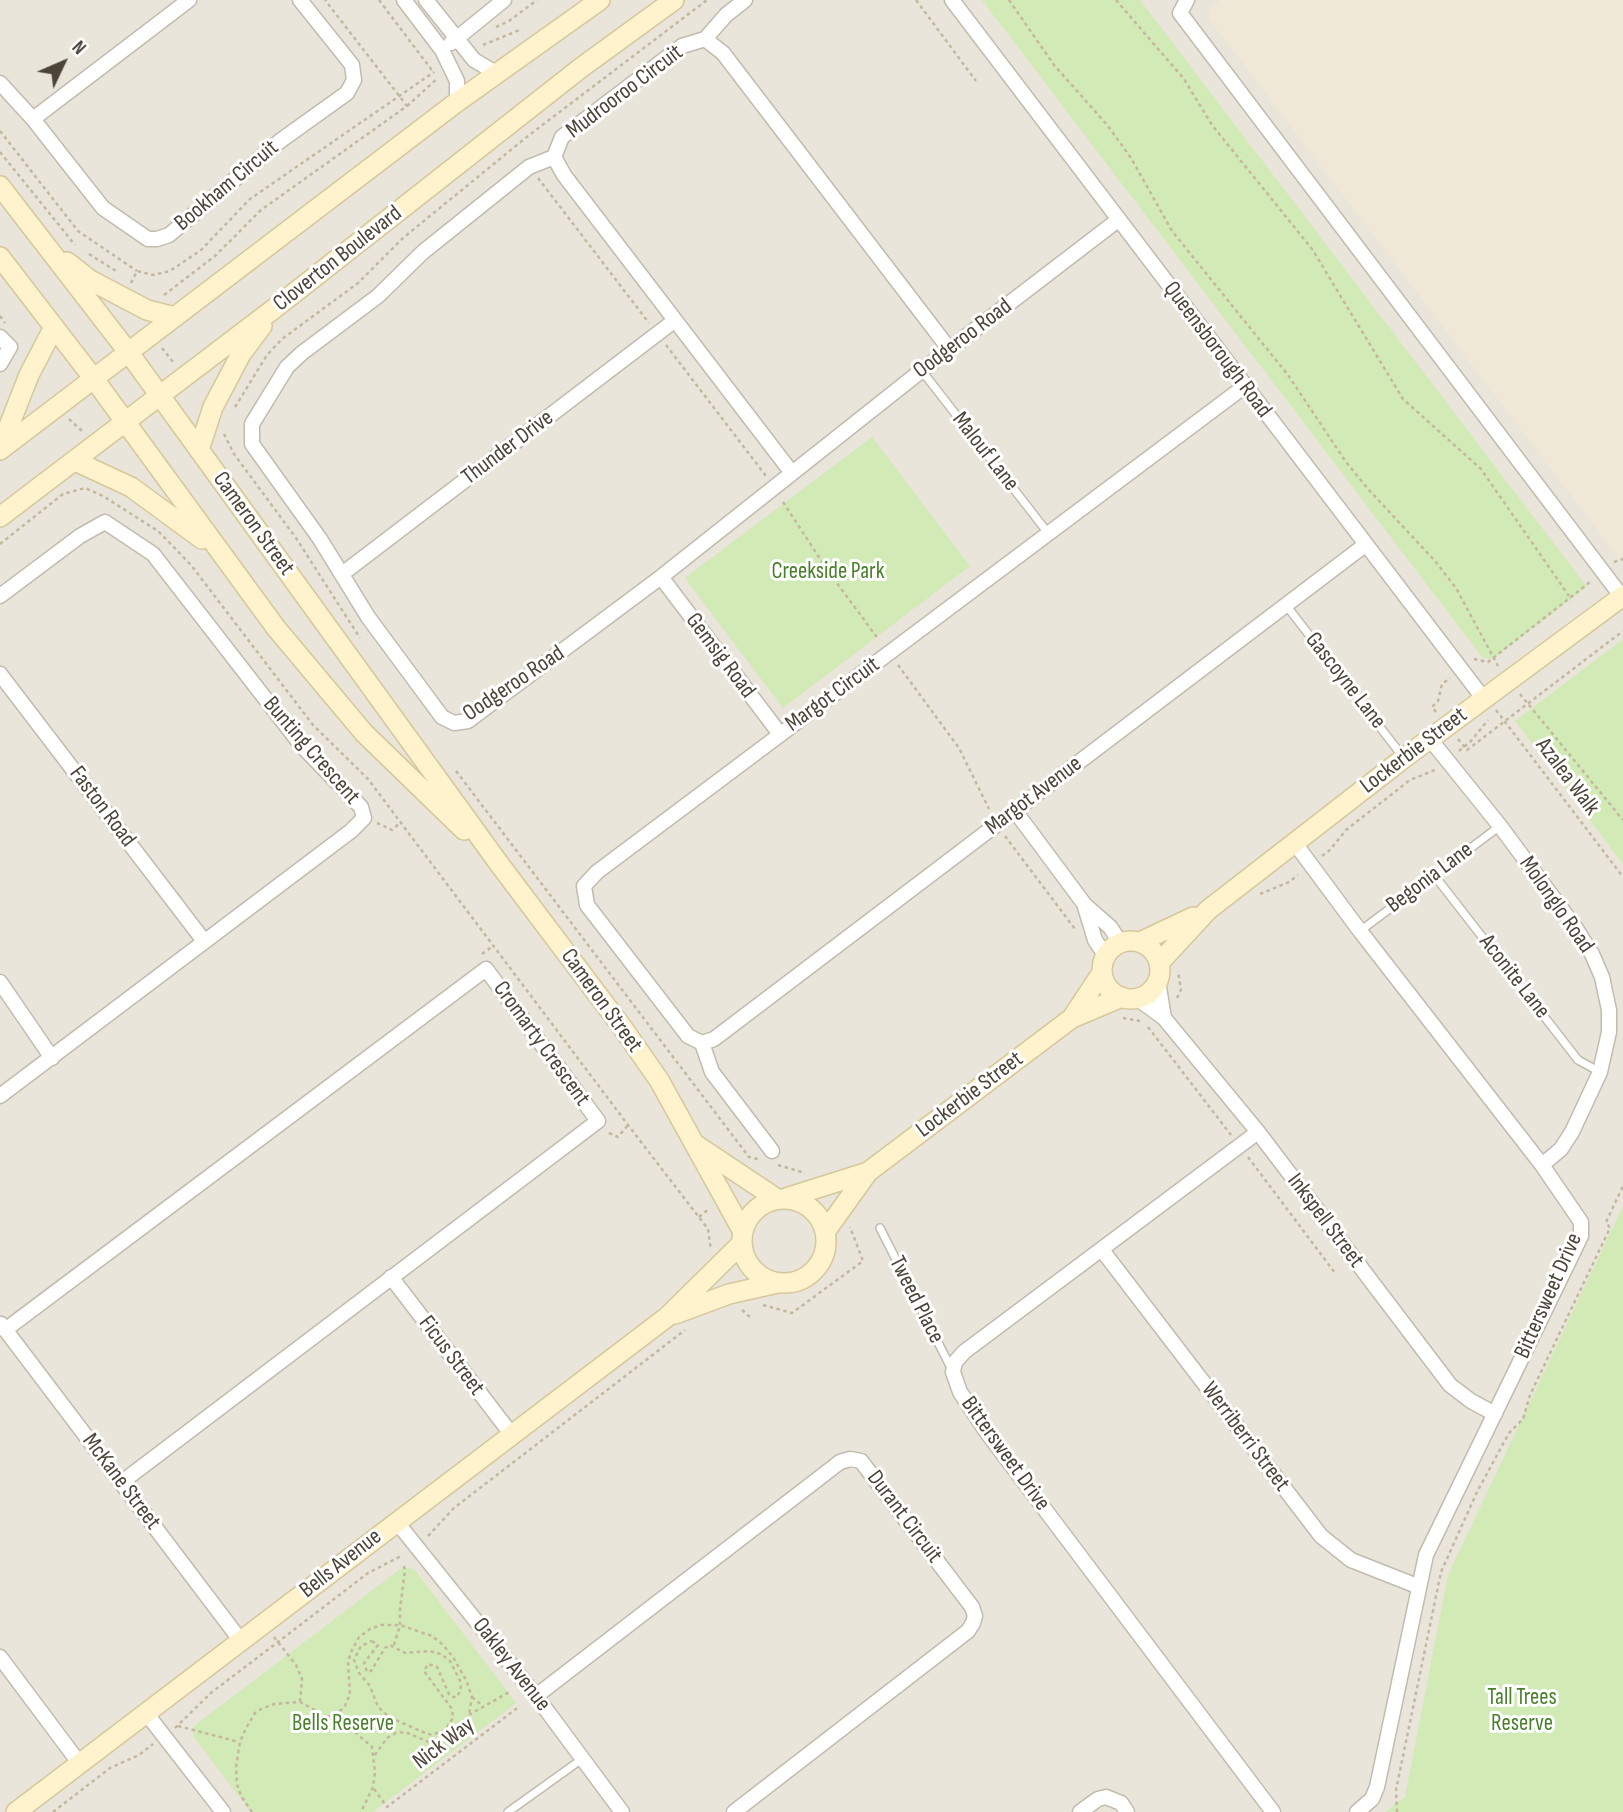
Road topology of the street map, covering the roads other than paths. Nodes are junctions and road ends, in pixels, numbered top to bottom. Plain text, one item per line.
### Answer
1 (189, 0) edge
2 (300, 0) edge
3 (404, 0) edge
4 (426, 0) edge
5 (504, 0) edge
6 (600, 0) edge
7 (674, 0) edge
8 (745, 0) edge
9 (952, 0) edge
10 (1187, 0) edge
11 (456, 39) junction
12 (705, 39) junction
13 (445, 56) junction
14 (496, 73) junction
15 (0, 83) edge
16 (457, 102) junction
17 (33, 119) junction
18 (554, 157) junction
19 (0, 186) edge
20 (1118, 220) junction
21 (44, 244) junction
22 (0, 257) edge
23 (275, 308) junction
24 (176, 317) junction
25 (674, 321) junction
26 (54, 327) junction
27 (0, 337) edge
28 (950, 350) junction
29 (129, 353) junction
30 (0, 363) edge
31 (921, 371) junction
32 (94, 379) junction
33 (1245, 386) junction
34 (160, 396) junction
35 (125, 422) junction
36 (0, 439) edge
37 (0, 450) edge
38 (199, 450) junction
39 (75, 461) junction
40 (792, 473) junction
41 (0, 517) edge
42 (1048, 533) junction
43 (1365, 545) junction
44 (223, 554) junction
45 (342, 574) junction
46 (661, 578) junction
47 (0, 596) edge
48 (1622, 596) edge
49 (1286, 605) junction
50 (0, 674) edge
51 (1483, 698) junction
52 (780, 734) junction
53 (1430, 739) junction
54 (1404, 758) junction
55 (1015, 811) junction
56 (1500, 826) junction
57 (1294, 842) junction
58 (500, 865) junction
59 (1434, 875) junction
60 (1208, 910) junction
61 (1360, 931) junction
62 (204, 941) junction
63 (1117, 953) junction
64 (1165, 971) junction
65 (0, 982) edge
66 (1130, 998) junction
67 (1161, 1015) junction
68 (1072, 1018) junction
69 (702, 1043) junction
70 (52, 1058) junction
71 (1600, 1072) junction
72 (0, 1096) edge
73 (1258, 1132) junction
74 (693, 1143) junction
75 (770, 1158) road end
76 (1542, 1165) junction
77 (868, 1172) junction
78 (781, 1199) junction
79 (880, 1228) dead end
80 (825, 1233) junction
81 (742, 1237) junction
82 (1102, 1250) junction
83 (391, 1278) junction
84 (778, 1283) junction
85 (667, 1317) junction
86 (3, 1326) edge
87 (953, 1372) junction
88 (1495, 1414) junction
89 (512, 1435) junction
90 (121, 1482) junction
91 (396, 1521) junction
92 (1417, 1586) junction
93 (241, 1641) junction
94 (0, 1657) edge
95 (536, 1696) junction
96 (146, 1713) junction
97 (582, 1758) junction
98 (80, 1763) junction
99 (16, 1812) edge
100 (223, 1812) edge
101 (508, 1812) edge
102 (622, 1812) edge
103 (734, 1812) edge
104 (1080, 1812) edge
105 (1127, 1812) edge
106 (1273, 1812) edge
107 (1357, 1812) edge

1 - 17 street
2 - 17 street, Bookham Circuit
3 - 13 street
4 - 11 street
5 - 11 street
6 - 14 street
7 - 23 street, Cloverton Boulevard
8 - 12 street
9 - 20 street, Queensborough Road
10 - 48 street
11 - 13 street
11 - 14 street
12 - 18 street, Mudrooroo Circuit
12 - 28 street, Mudrooroo Circuit
13 - 16 street
14 - 16 street
15 - 17 street, Bookham Circuit
16 - 24 street
18 - 25 street, Mudrooroo Circuit
18 - 45 street, Oodgeroo Road
19 - 21 street, Cameron Street
20 - 28 street, Oodgeroo Road
20 - 33 street, Queensborough Road
21 - 24 street
21 - 29 street, Cameron Street
22 - 26 street, Cameron Street
23 - 34 street, Cloverton Boulevard
23 - 38 street
24 - 29 street
25 - 40 street, Mudrooroo Circuit
25 - 45 street, Thunder Drive
26 - 32 street, Cameron Street
26 - 36 street
27 - 30 street
28 - 31 street, Oodgeroo Road
29 - 32 street
29 - 34 street, Cameron Street
31 - 40 street, Oodgeroo Road
31 - 42 lane, Malouf Lane
32 - 35 street, Cameron Street
32 - 37 street
33 - 42 street, Margot Circuit
33 - 43 street, Queensborough Road
34 - 35 street, Cloverton Boulevard
34 - 38 street, Cameron Street
35 - 39 street, Cloverton Boulevard
35 - 44 street, Cameron Street
38 - 58 street, Cameron Street
39 - 41 street, Cloverton Boulevard
39 - 44 street
40 - 46 street, Oodgeroo Road
42 - 52 street, Margot Circuit
43 - 49 street, Margot Avenue
43 - 51 street, Queensborough Road
44 - 58 street, Cameron Street
45 - 46 street, Oodgeroo Road
46 - 52 street, Gemsig Road
47 - 62 street, Bunting Crescent
48 - 51 street, Lockerbie Street
49 - 54 lane, Gascoyne Lane
49 - 55 street, Margot Avenue
50 - 62 street, Faston Road
51 - 53 street, Lockerbie Street
52 - 69 street, Margot Circuit
53 - 54 street, Lockerbie Street
53 - 56 street, Molonglo Road
54 - 57 street, Lockerbie Street
55 - 63 street
55 - 69 street, Margot Avenue
56 - 59 lane, Begonia Lane
56 - 71 street, Molonglo Road
57 - 60 street, Lockerbie Street
57 - 61 street, Bittersweet Drive
58 - 74 street, Cameron Street
59 - 61 lane, Begonia Lane
59 - 71 lane, Aconite Lane
60 - 63 street
60 - 64 street
61 - 76 street, Bittersweet Drive
62 - 70 street, Bunting Crescent
63 - 64 street
63 - 66 street
63 - 68 street
64 - 66 street
64 - 67 street
65 - 70 street
66 - 67 street, Inkspell Street
66 - 68 street
67 - 73 street, Inkspell Street
68 - 77 street, Lockerbie Street
69 - 75 street
70 - 72 street, Bunting Crescent
71 - 76 street, Molonglo Road
73 - 82 street, Bittersweet Drive
73 - 88 street, Inkspell Street
74 - 78 street
74 - 81 street, Cameron Street
76 - 88 street, Bittersweet Drive
77 - 78 street
77 - 80 street
78 - 80 street
78 - 81 street
79 - 87 lane, Tweed Place
80 - 84 street
81 - 84 street
81 - 85 street
82 - 87 street, Bittersweet Drive
82 - 92 street, Werriberri Street
83 - 86 street, Cromarty Crescent
83 - 89 street, Ficus Street
83 - 90 street, Cromarty Crescent
84 - 85 street
85 - 89 street, Bells Avenue
86 - 90 street, McKane Street
87 - 106 street, Bittersweet Drive
88 - 92 street, Bittersweet Drive
89 - 91 street, Bells Avenue
90 - 93 street, McKane Street
91 - 93 street, Bells Avenue
91 - 95 street, Oakley Avenue
92 - 107 street, Bittersweet Drive
93 - 96 street, Bells Avenue
94 - 98 street
95 - 97 street, Oakley Avenue
95 - 103 street, Durant Circuit
96 - 98 street, Bells Avenue
96 - 100 street
97 - 101 lane
97 - 102 street, Oakley Avenue
98 - 99 street, Bells Avenue
104 - 105 street

